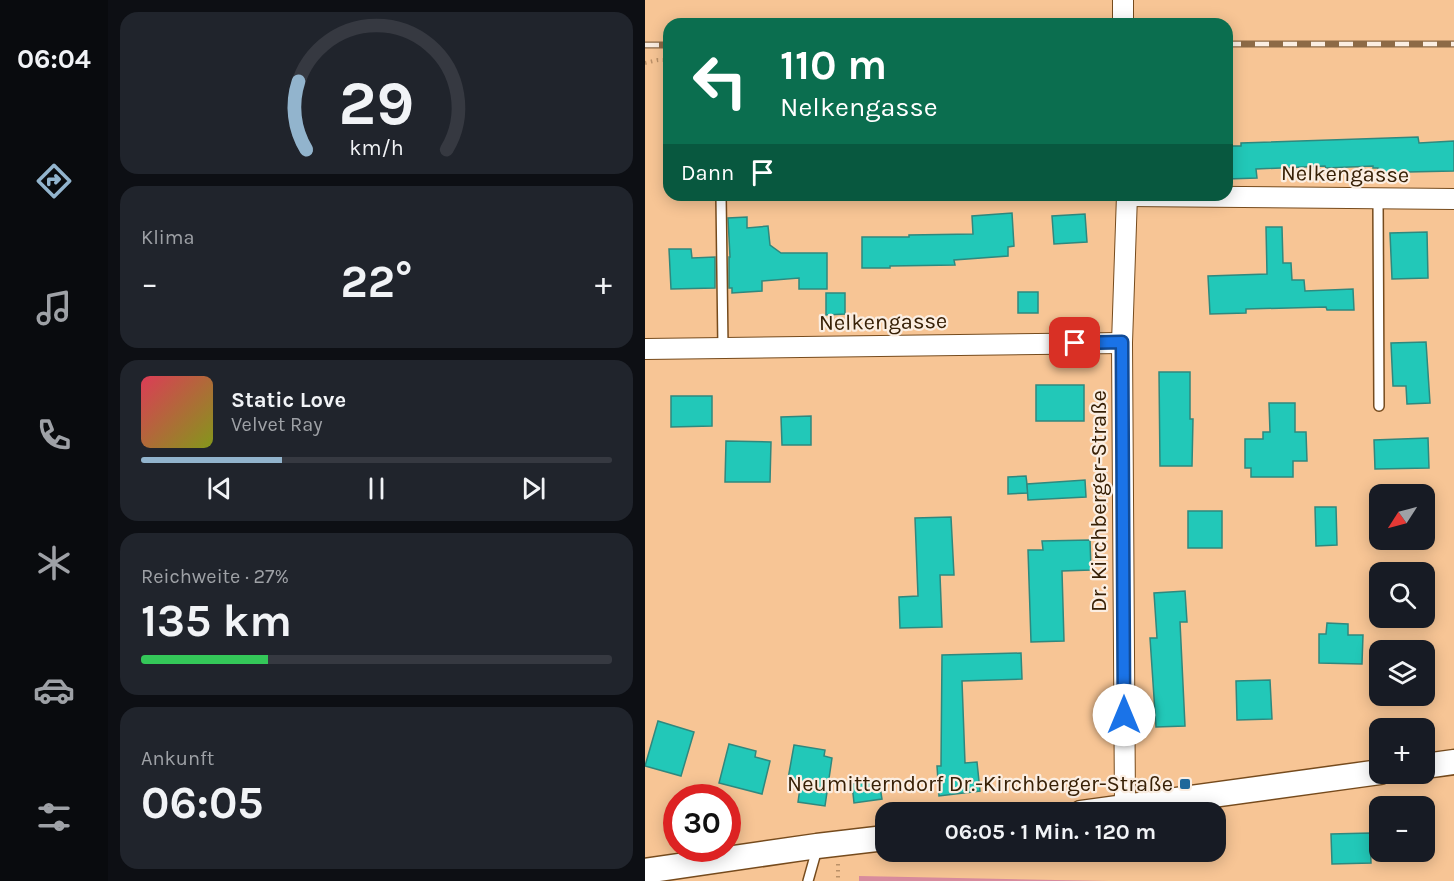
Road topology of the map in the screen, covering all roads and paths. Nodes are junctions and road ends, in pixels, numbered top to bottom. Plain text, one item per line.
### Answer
1 (1123, 0) edge
2 (1123, 18) edge
3 (663, 60) edge
4 (645, 63) edge
5 (1233, 197) edge
6 (1378, 199) junction
7 (1454, 200) edge
8 (721, 201) edge
9 (1127, 201) edge
10 (1122, 342) junction
11 (723, 348) junction
12 (645, 349) edge
13 (1379, 406) dead end
14 (1454, 762) edge
15 (1435, 765) edge
16 (1369, 774) edge
17 (1125, 802) edge
18 (1168, 802) edge
19 (875, 839) edge
20 (817, 846) junction
21 (645, 871) edge
22 (807, 881) edge

1 - 2 street
3 - 4 path
5 - 6 street, Nelkengasse
6 - 7 street, Nelkengasse
6 - 13 lane
8 - 11 lane
9 - 10 street, Dr. Kirchberger-Straße
10 - 11 street, Nelkengasse
10 - 17 street, Dr. Kirchberger-Straße
11 - 12 street, Nelkengasse
14 - 15 street
16 - 18 street
19 - 20 street
20 - 21 street
20 - 22 lane

